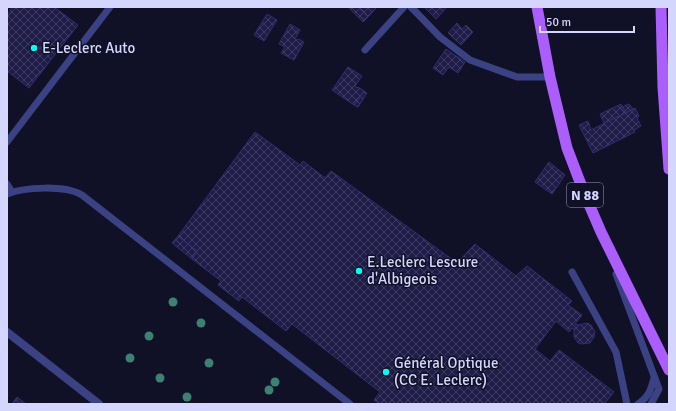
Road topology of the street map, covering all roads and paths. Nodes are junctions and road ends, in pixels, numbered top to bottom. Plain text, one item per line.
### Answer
1 (110, 7) edge
2 (404, 7) edge
3 (411, 7) edge
4 (537, 7) edge
5 (661, 7) edge
6 (365, 50) dead end
7 (550, 77) junction
8 (7, 142) edge
9 (669, 169) edge
10 (7, 184) edge
11 (10, 193) edge
12 (601, 232) junction
13 (572, 272) dead end
14 (7, 332) edge
15 (669, 370) edge
16 (654, 378) junction
17 (99, 404) edge
18 (350, 404) edge
19 (627, 404) edge
20 (638, 404) edge
21 (651, 404) edge

1 - 8 lane
2 - 6 lane
3 - 7 lane
4 - 7 main road, N 88
5 - 9 main road
7 - 12 main road, N 88
10 - 11 lane
11 - 18 lane
12 - 15 main road, N 88
12 - 16 lane
13 - 19 lane
14 - 17 street
16 - 20 lane
16 - 21 lane

